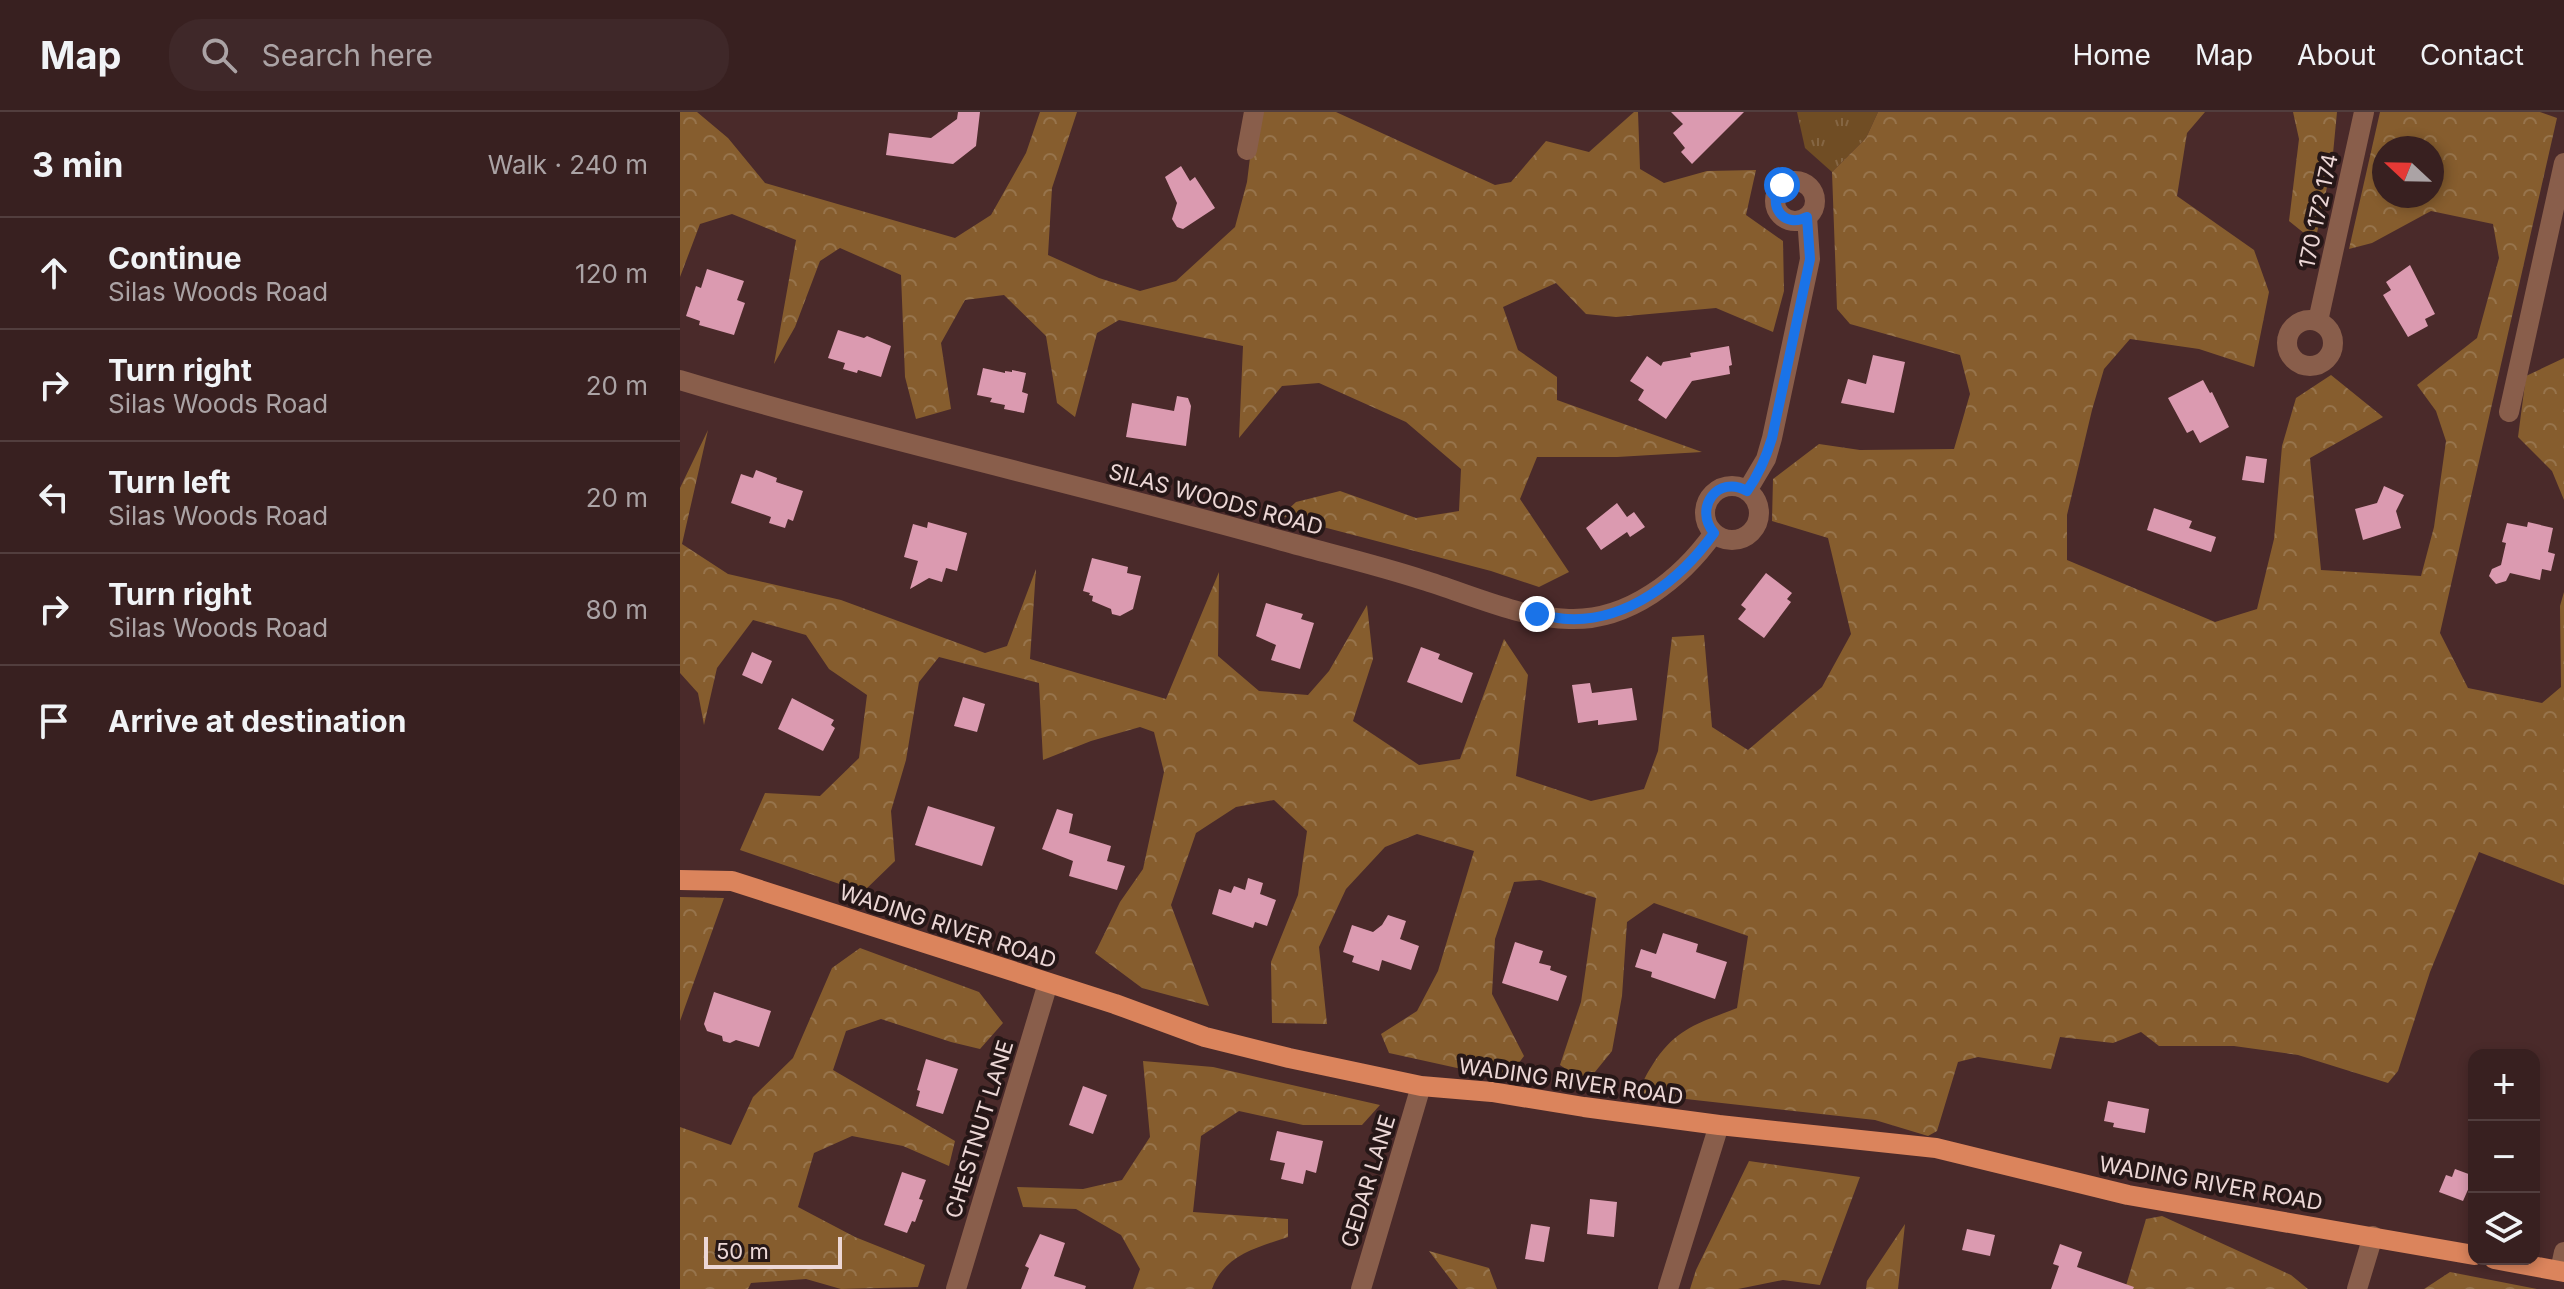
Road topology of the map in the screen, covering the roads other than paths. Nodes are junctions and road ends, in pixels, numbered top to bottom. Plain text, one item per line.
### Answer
1 (1254, 112) edge
2 (2364, 112) edge
3 (1247, 150) dead end
4 (2564, 163) edge
5 (1807, 217) dead end
6 (2318, 321) dead end
7 (680, 380) edge
8 (2509, 412) dead end
9 (1747, 491) junction
10 (1714, 533) junction
11 (680, 880) edge
12 (1048, 983) junction
13 (1421, 1086) junction
14 (1719, 1125) junction
15 (2373, 1236) junction
16 (2468, 1254) edge
17 (2540, 1263) edge
18 (2563, 1265) edge
19 (956, 1289) edge
20 (1361, 1289) edge
21 (1668, 1289) edge
22 (2357, 1289) edge

1 - 3 street
2 - 6 street, 170 172 174
4 - 8 street
5 - 9 street
7 - 10 street, SILAS WOODS ROAD
9 - 10 street
9 - 10 street
11 - 12 main road, WADING RIVER ROAD
12 - 13 main road, WADING RIVER ROAD
12 - 19 street, CHESTNUT LANE
13 - 14 main road, WADING RIVER ROAD
13 - 20 street, CEDAR LANE
14 - 15 main road, WADING RIVER ROAD
14 - 21 street
15 - 16 main road, WADING RIVER ROAD
15 - 22 street
17 - 18 main road

